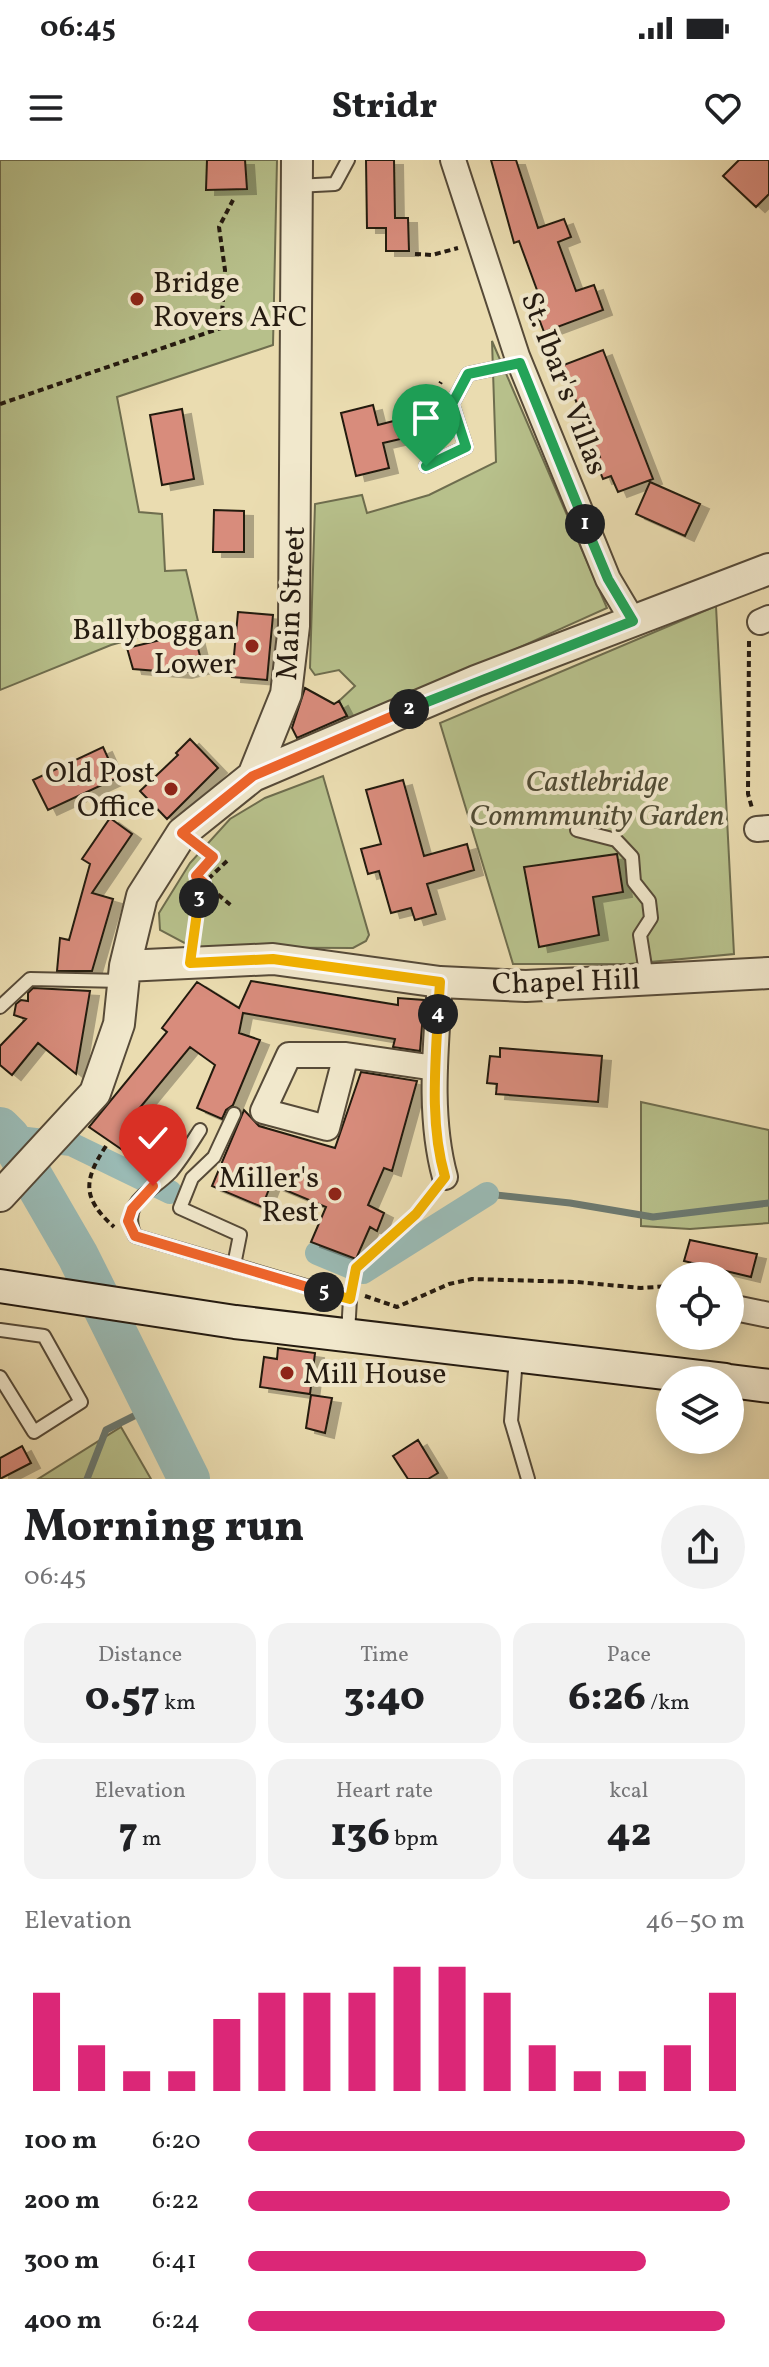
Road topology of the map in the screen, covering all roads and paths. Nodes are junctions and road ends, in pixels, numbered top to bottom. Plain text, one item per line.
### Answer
1 (348, 160) edge
2 (453, 160) edge
3 (296, 173) edge
4 (233, 200) dead end
5 (479, 242) junction
6 (415, 254) dead end
7 (520, 363) junction
8 (0, 404) edge
9 (426, 466) dead end
10 (769, 569) edge
11 (764, 620) edge
12 (633, 621) junction
13 (253, 776) junction
14 (763, 829) edge
15 (577, 830) dead end
16 (182, 833) junction
17 (227, 861) dead end
18 (204, 883) junction
19 (233, 907) dead end
20 (190, 963) junction
21 (124, 973) junction
22 (769, 973) edge
23 (647, 979) junction
24 (440, 982) junction
25 (0, 1007) edge
26 (346, 1055) dead end
27 (435, 1068) junction
28 (234, 1114) dead end
29 (200, 1130) dead end
30 (105, 1148) dead end
31 (445, 1177) joint
32 (0, 1196) edge
33 (135, 1236) junction
34 (234, 1265) junction
35 (0, 1286) edge
36 (656, 1287) edge
37 (744, 1310) edge
38 (769, 1315) edge
39 (0, 1330) edge
40 (348, 1336) junction
41 (516, 1355) junction
42 (656, 1372) edge
43 (0, 1377) edge
44 (744, 1382) edge
45 (769, 1386) edge
46 (528, 1479) edge

1 - 3 lane
2 - 5 street, St. Ibar's Villas
3 - 13 street, Main Street
4 - 8 path
5 - 6 path
5 - 7 street, St. Ibar's Villas
7 - 9 lane
7 - 12 street, St. Ibar's Villas
10 - 12 street
11 - 14 path
12 - 13 street
13 - 16 street, Main Street
15 - 23 lane
16 - 18 path
16 - 21 street, Main Street
17 - 18 path
18 - 19 path
18 - 20 path
20 - 21 street, Chapel Hill
20 - 24 street, Chapel Hill
21 - 25 lane
21 - 32 street, Main Street
22 - 23 street, Chapel Hill
23 - 24 street, Chapel Hill
24 - 27 street
26 - 27 street
27 - 31 street
28 - 34 lane
29 - 33 lane
30 - 33 path
31 - 36 path
33 - 34 lane
34 - 40 lane
35 - 40 main road
37 - 38 street
39 - 43 lane
40 - 41 main road
41 - 42 main road
41 - 46 lane
44 - 45 main road

